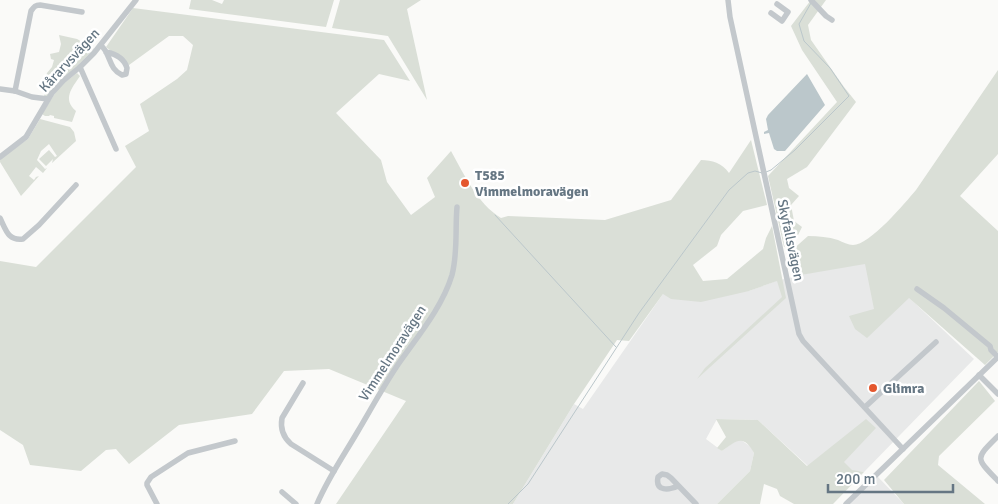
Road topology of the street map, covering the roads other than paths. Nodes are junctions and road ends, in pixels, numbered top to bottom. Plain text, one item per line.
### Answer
1 (136, 0) edge
2 (728, 0) edge
3 (811, 0) edge
4 (777, 4) dead end
5 (82, 12) dead end
6 (771, 13) dead end
7 (832, 20) dead end
8 (101, 45) junction
9 (106, 52) dead end
10 (80, 67) junction
11 (0, 89) edge
12 (15, 91) junction
13 (48, 99) junction
14 (116, 148) dead end
15 (0, 157) edge
16 (76, 185) dead end
17 (457, 206) dead end
18 (0, 218) edge
19 (917, 289) dead end
20 (936, 342) dead end
21 (998, 357) edge
22 (979, 375) junction
23 (303, 383) dead end
24 (998, 394) edge
25 (865, 407) junction
26 (998, 436) edge
27 (235, 441) dead end
28 (903, 449) junction
29 (334, 470) junction
30 (998, 481) edge
31 (678, 486) dead end
32 (282, 492) dead end
33 (157, 504) edge
34 (296, 504) edge
35 (317, 504) edge
36 (696, 504) edge
37 (846, 504) edge

1 - 8 street, Kårarvsvägen
2 - 25 street, Skyfallsvägen
3 - 7 street
4 - 6 street
5 - 12 street
8 - 9 street
8 - 10 street, Kårarvsvägen
10 - 13 street, Kårarvsvägen
10 - 14 street
11 - 12 street
12 - 13 street
13 - 15 street, Kårarvsvägen
16 - 18 street
17 - 29 street, Vimmelmoravägen
19 - 21 street
20 - 25 street
21 - 22 street
22 - 24 street
22 - 28 street
23 - 29 street
25 - 28 street, Skyfallsvägen
26 - 30 street
27 - 33 street
28 - 37 street
29 - 35 street, Vimmelmoravägen
31 - 36 street
32 - 34 street

